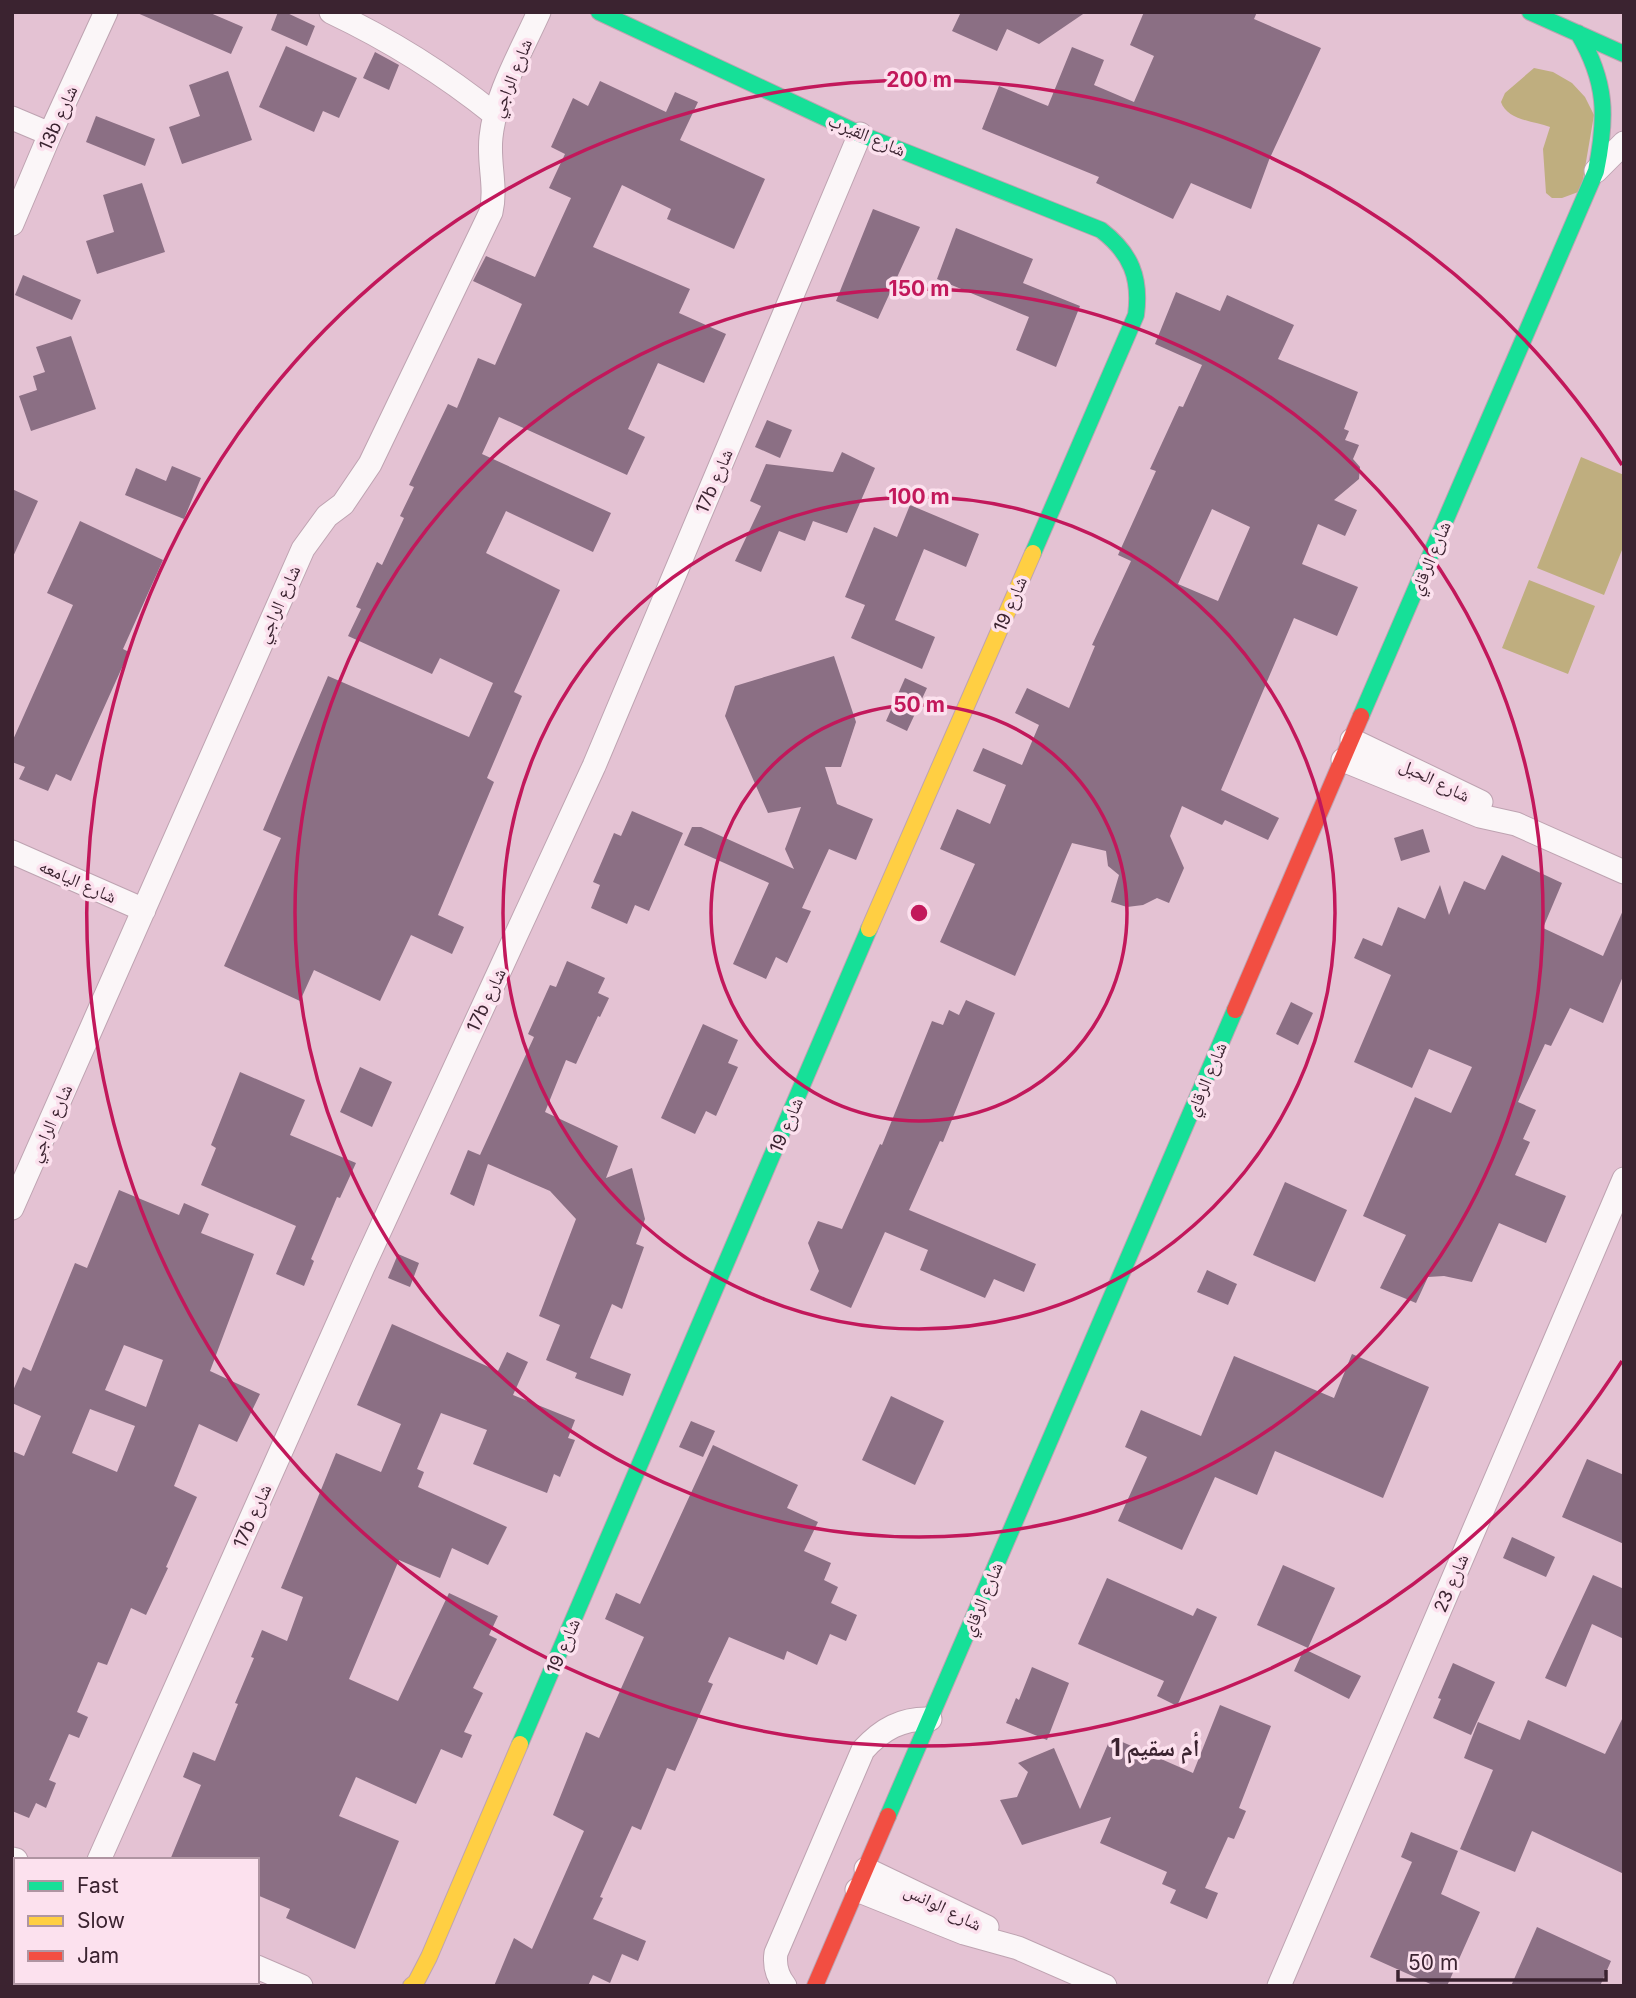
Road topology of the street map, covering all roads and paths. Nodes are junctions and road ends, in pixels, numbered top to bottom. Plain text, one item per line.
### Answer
1 (107, 12) edge
2 (331, 12) edge
3 (539, 12) edge
4 (600, 12) edge
5 (1530, 12) edge
6 (1578, 33) junction
7 (1624, 54) edge
8 (494, 114) junction
9 (12, 118) edge
10 (50, 134) junction
11 (860, 134) junction
12 (1624, 143) edge
13 (1596, 172) junction
14 (12, 224) edge
15 (1131, 259) joint
16 (1347, 750) junction
17 (12, 852) edge
18 (1624, 872) edge
19 (144, 910) junction
20 (1624, 1180) edge
21 (12, 1209) edge
22 (930, 1719) junction
23 (100, 1858) edge
24 (861, 1880) junction
25 (259, 1968) edge
26 (301, 1986) edge
27 (411, 1986) edge
28 (785, 1986) edge
29 (815, 1986) edge
30 (1105, 1986) edge
31 (1279, 1986) edge

1 - 10 street, 13b شارع
2 - 8 street
3 - 8 street, شارع الراجي
4 - 11 street, شارع القيرب
5 - 6 street
6 - 7 street
6 - 13 street, شارع الرقاي
8 - 19 street, شارع الراجي
9 - 10 street
10 - 14 street, 13b شارع
11 - 15 street, شارع القيرب
11 - 23 street, 17b شارع
12 - 13 street, شارع الرقاي
13 - 16 street, شارع الرقاي
15 - 27 street, شارع 19
16 - 18 street, شارع الحبل
16 - 22 street, شارع الرقاي
17 - 19 street, شارع اليامعه
19 - 21 street, شارع الراجي
20 - 31 street, شارع 23
22 - 24 street, شارع الرقاي
22 - 28 street
24 - 29 street, شارع الرقاي
24 - 30 street, شارع الوانس
25 - 26 street

